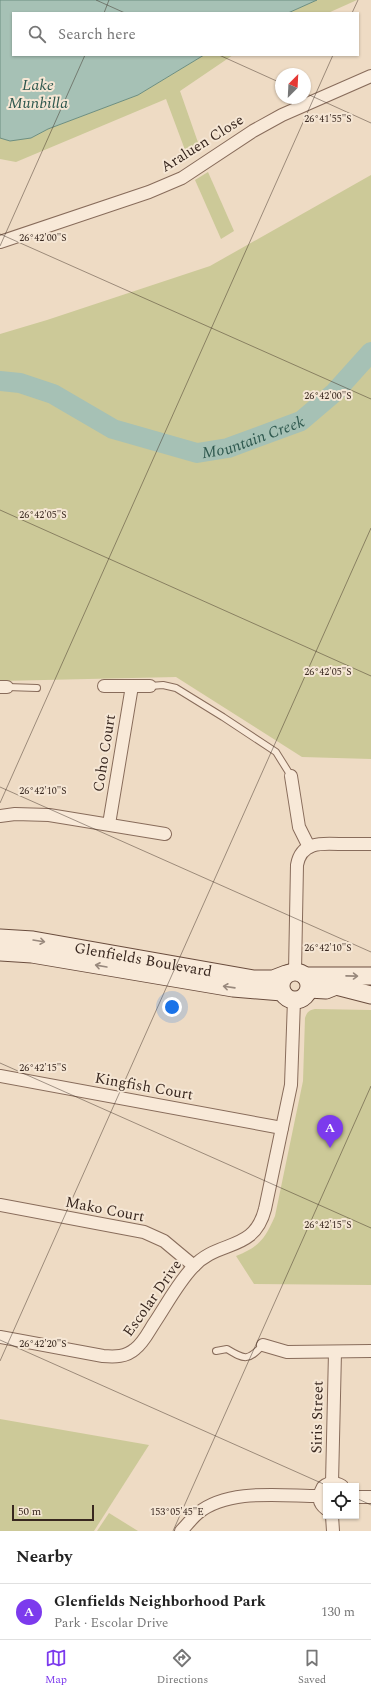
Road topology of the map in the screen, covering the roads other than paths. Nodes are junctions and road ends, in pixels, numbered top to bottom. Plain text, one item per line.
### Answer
1 (371, 76) edge
2 (0, 242) edge
3 (104, 686) dead end
4 (132, 686) junction
5 (150, 686) joint
6 (4, 687) edge
7 (37, 688) dead end
8 (291, 776) joint
9 (0, 816) edge
10 (109, 824) junction
11 (165, 834) dead end
12 (371, 844) edge
13 (308, 847) junction
14 (0, 938) edge
15 (0, 952) edge
16 (371, 976) edge
17 (299, 978) junction
18 (371, 995) edge
19 (288, 996) junction
20 (0, 1076) edge
21 (282, 1128) junction
22 (0, 1205) edge
23 (194, 1266) junction
24 (0, 1337) edge
25 (263, 1346) joint
26 (216, 1351) dead end
27 (371, 1351) edge
28 (335, 1352) junction
29 (337, 1483) edge
30 (323, 1487) edge
31 (319, 1496) junction
32 (359, 1496) edge
33 (371, 1497) edge
34 (323, 1506) edge
35 (332, 1519) edge
36 (181, 1531) edge
37 (333, 1531) edge

1 - 2 street, Araluen Close
3 - 4 street
4 - 5 street
4 - 10 street, Coho Court
5 - 8 lane
6 - 7 lane
8 - 13 street
9 - 10 street
10 - 11 street
12 - 13 street
13 - 17 street
14 -> 17 street, Glenfields Boulevard
19 -> 15 street, Glenfields Boulevard
17 -> 16 street, Glenfields Boulevard
17 - 18 street, Glenfields Boulevard
17 - 19 street
17 - 19 street
19 - 21 street, Escolar Drive
20 - 21 street, Kingfish Court
21 - 23 street, Escolar Drive
22 - 23 street, Mako Court
23 - 24 street, Escolar Drive
25 - 26 lane
25 - 28 street
27 - 28 street
28 - 29 street, Siris Street
30 - 31 street
31 - 34 street
31 - 36 street
32 - 33 street
35 - 37 street

